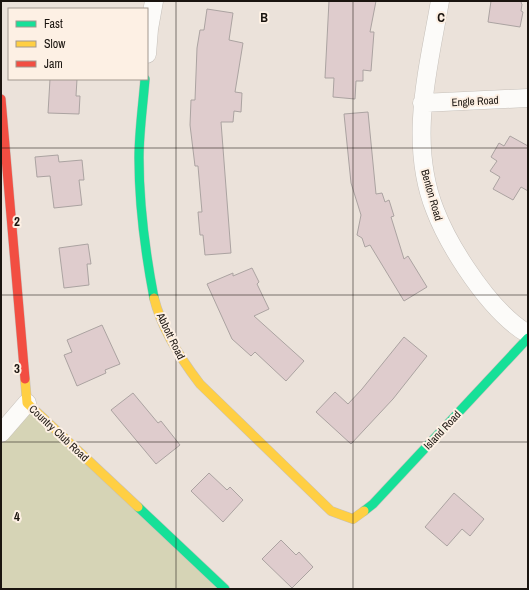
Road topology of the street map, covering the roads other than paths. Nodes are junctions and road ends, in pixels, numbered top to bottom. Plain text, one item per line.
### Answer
1 (154, 1) edge
2 (440, 1) edge
3 (148, 42) edge
4 (145, 80) edge
5 (528, 98) edge
6 (1, 99) edge
7 (422, 104) junction
8 (528, 334) edge
9 (528, 338) edge
10 (27, 403) junction
11 (1, 433) edge
12 (354, 519) joint
13 (225, 589) edge

1 - 3 street
2 - 7 street, Benton Road
4 - 12 street, Abbott Road
5 - 7 street, Engle Road
6 - 10 street, Country Club Road
7 - 8 street, Benton Road
9 - 12 street, Island Road
10 - 11 street
10 - 13 street, Country Club Road

